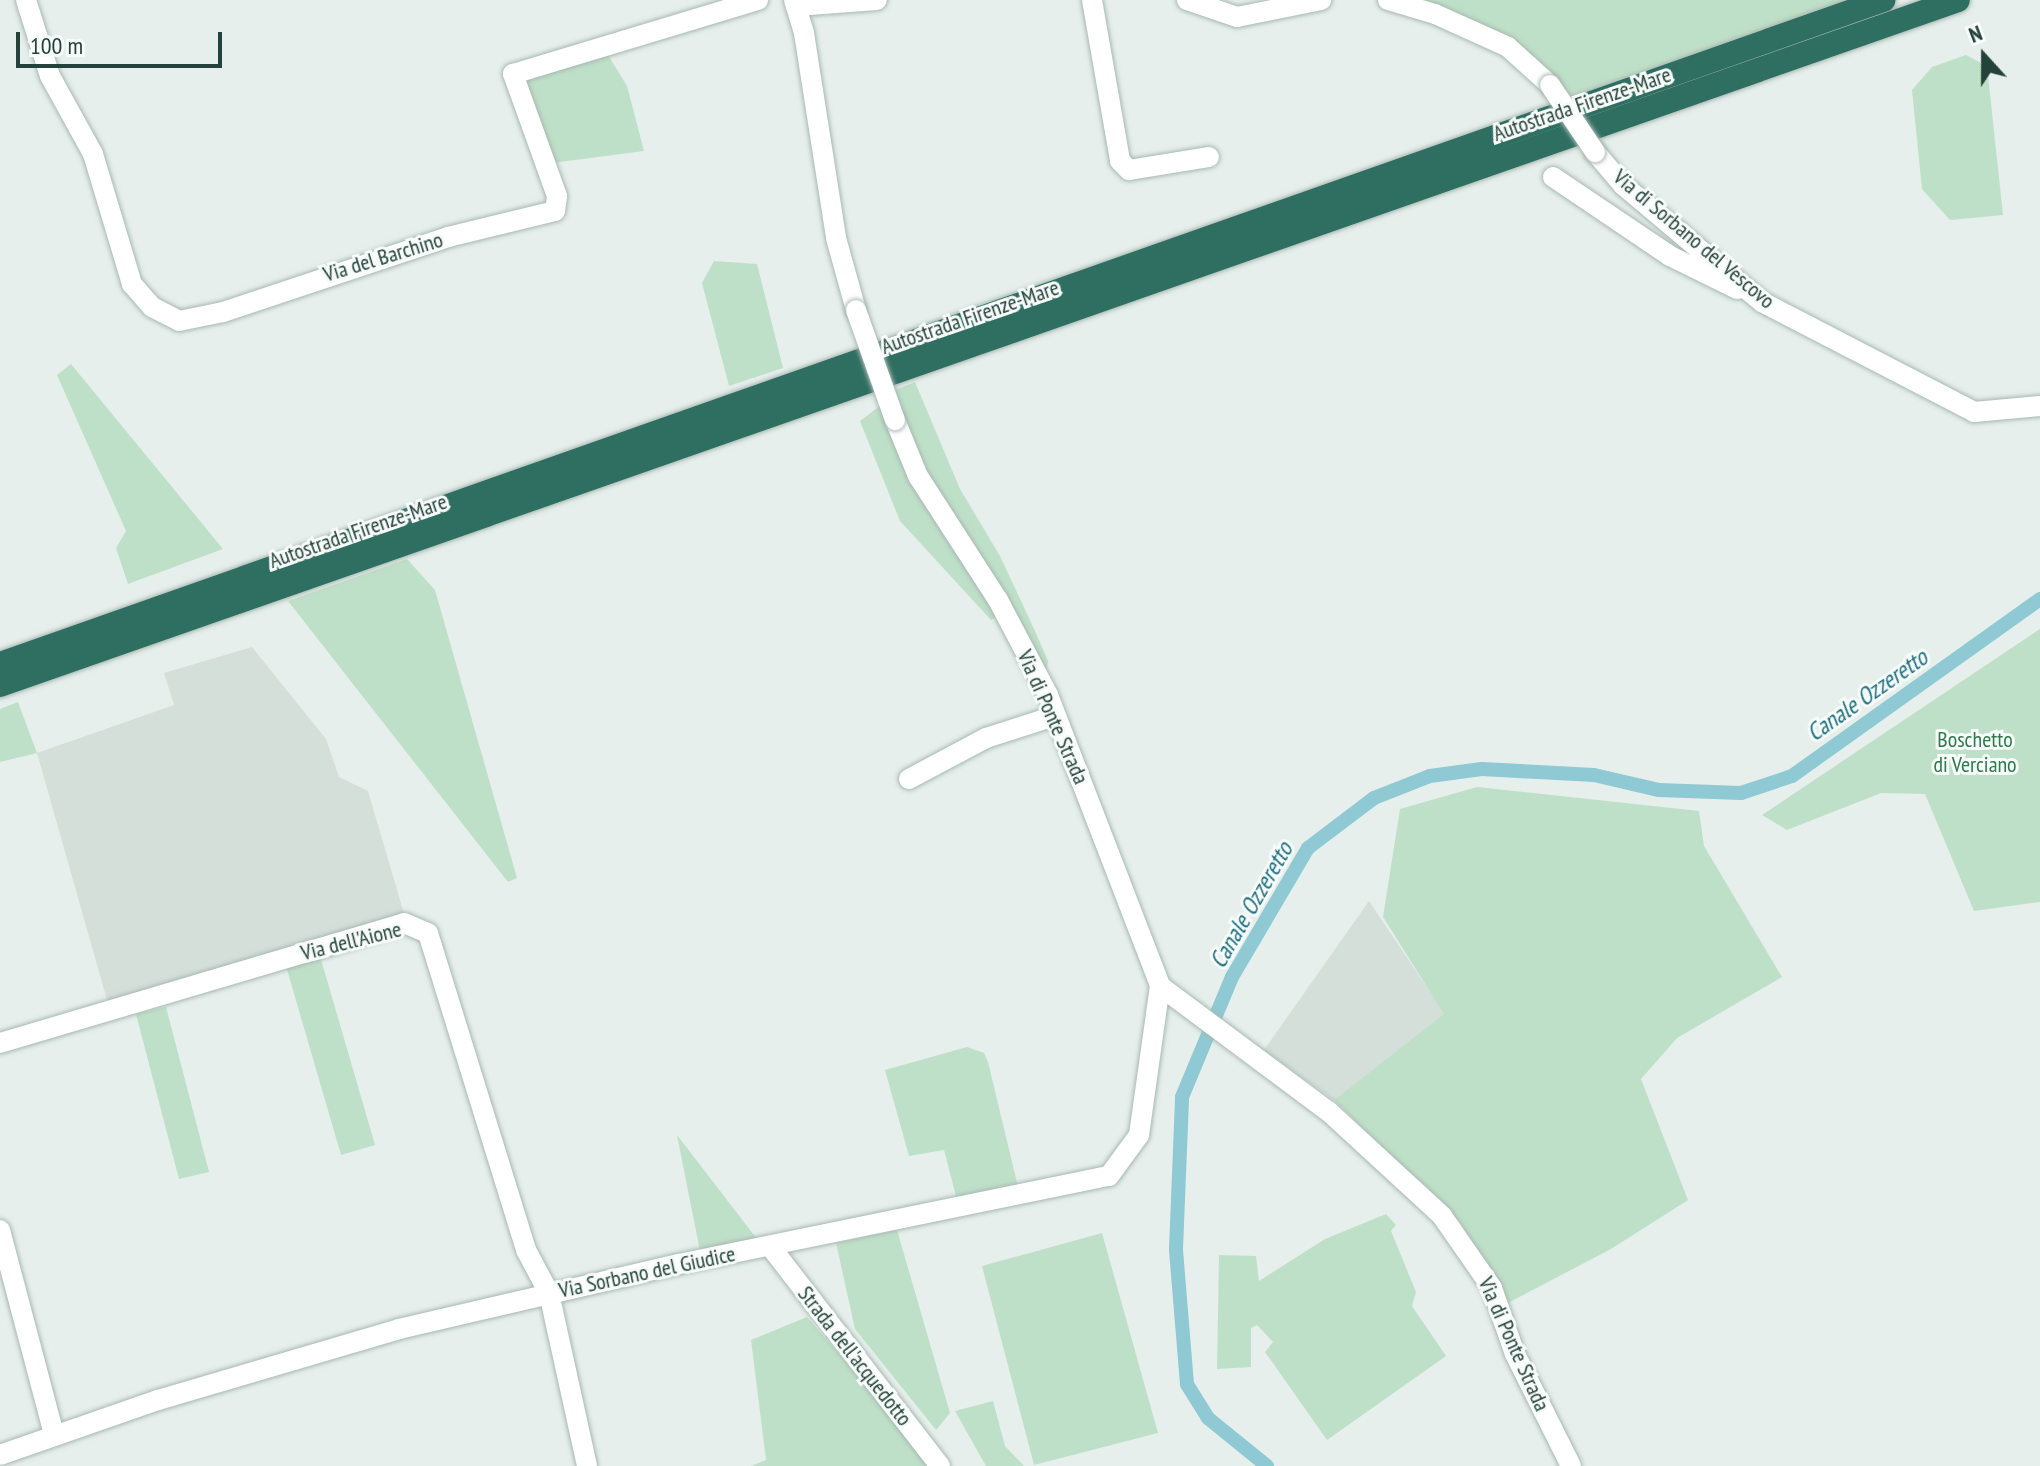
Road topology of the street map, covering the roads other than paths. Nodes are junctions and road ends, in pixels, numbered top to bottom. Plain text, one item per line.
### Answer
1 (26, 0) edge
2 (758, 0) edge
3 (877, 0) edge
4 (1092, 0) edge
5 (1187, 0) edge
6 (1321, 0) edge
7 (1388, 0) edge
8 (1883, 0) edge
9 (1958, 0) edge
10 (795, 3) edge
11 (1209, 157) dead end
12 (1553, 177) dead end
13 (1762, 302) junction
14 (2040, 406) edge
15 (0, 664) edge
16 (0, 685) edge
17 (1054, 716) junction
18 (909, 779) dead end
19 (1160, 986) junction
20 (0, 1043) edge
21 (0, 1230) edge
22 (770, 1246) junction
23 (549, 1293) junction
24 (54, 1435) junction
25 (0, 1455) edge
26 (587, 1466) edge
27 (940, 1466) edge
28 (1571, 1466) edge

1 - 2 street, Via del Barchino
3 - 10 street
4 - 11 street
5 - 6 street
7 - 13 street, Via di Sorbano del Vescovo, bridge
8 - 15 highway, Autostrada Firenze-Mare
9 - 16 highway, Autostrada Firenze-Mare
10 - 17 street, Via di Ponte Strada, bridge
12 - 13 street
13 - 14 street, Via di Sorbano del Vescovo
17 - 18 street
17 - 19 street, Via di Ponte Strada
19 - 22 street, Via Sorbano del Giudice
19 - 28 street, Via di Ponte Strada
20 - 23 street, Via dell'Aione
21 - 24 street
22 - 23 street, Via Sorbano del Giudice
22 - 27 street, Strada dell'acquedotto
23 - 24 street, Via Sorbano del Giudice
23 - 26 street
24 - 25 street, Via Sorbano del Giudice

